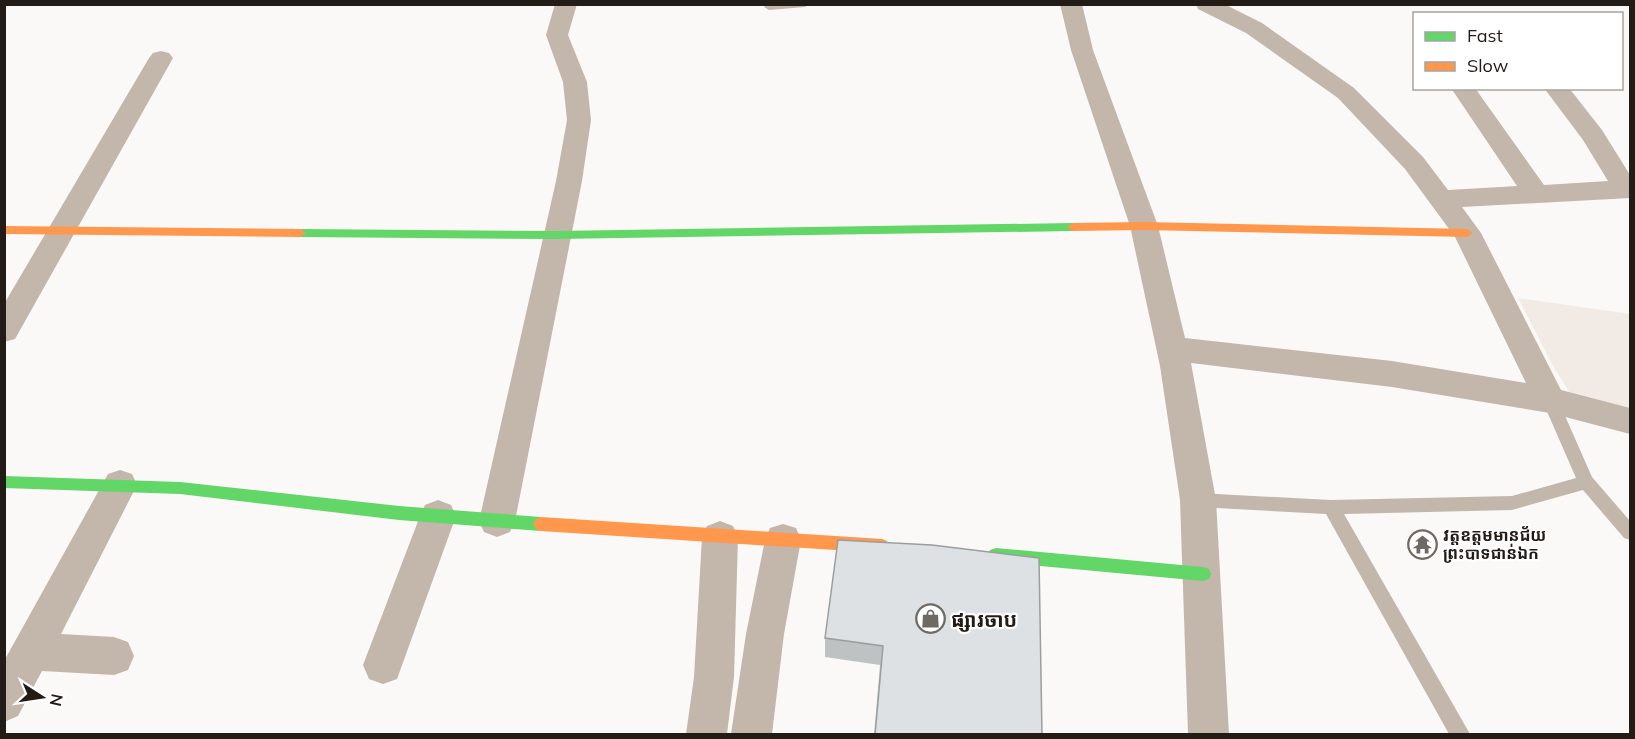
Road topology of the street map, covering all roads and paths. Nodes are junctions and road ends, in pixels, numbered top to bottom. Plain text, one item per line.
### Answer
1 (566, 4) edge
2 (805, 4) edge
3 (1071, 4) edge
4 (1206, 4) edge
5 (769, 7) dead end
6 (161, 58) dead end
7 (1464, 90) edge
8 (1558, 90) edge
9 (1628, 189) edge
10 (1535, 192) junction
11 (1441, 200) junction
12 (1143, 226) junction
13 (4, 230) edge
14 (62, 230) junction
15 (1467, 233) junction
16 (556, 236) junction
17 (4, 331) edge
18 (1173, 349) junction
19 (1550, 400) junction
20 (1630, 421) edge
21 (4, 482) edge
22 (1586, 482) junction
23 (120, 485) junction
24 (1198, 500) junction
25 (1331, 507) junction
26 (438, 516) junction
27 (497, 521) junction
28 (1630, 533) edge
29 (720, 537) junction
30 (783, 540) junction
31 (898, 547) edge
32 (980, 553) edge
33 (1203, 574) junction
34 (32, 651) junction
35 (114, 656) dead end
36 (383, 665) dead end
37 (4, 702) edge
38 (706, 735) edge
39 (752, 735) edge
40 (1209, 735) edge
41 (1460, 735) edge

1 - 16 street
2 - 5 lane
3 - 12 street
4 - 11 street
6 - 14 street
7 - 10 street
8 - 9 street
9 - 10 street
10 - 11 street
11 - 15 street
12 - 15 street
12 - 16 street
12 - 18 street
13 - 14 street
14 - 16 street
14 - 17 street
15 - 19 street
16 - 27 street
18 - 19 street
18 - 24 street
19 - 20 street
19 - 22 lane
21 - 23 street
22 - 25 lane
22 - 28 lane
23 - 26 street
23 - 34 street
24 - 25 lane
24 - 33 street
25 - 41 lane
26 - 27 street
26 - 36 street
27 - 29 street
29 - 30 street
29 - 38 street
30 - 31 street
30 - 39 street
32 - 33 street
33 - 40 street
34 - 35 street
34 - 37 street

